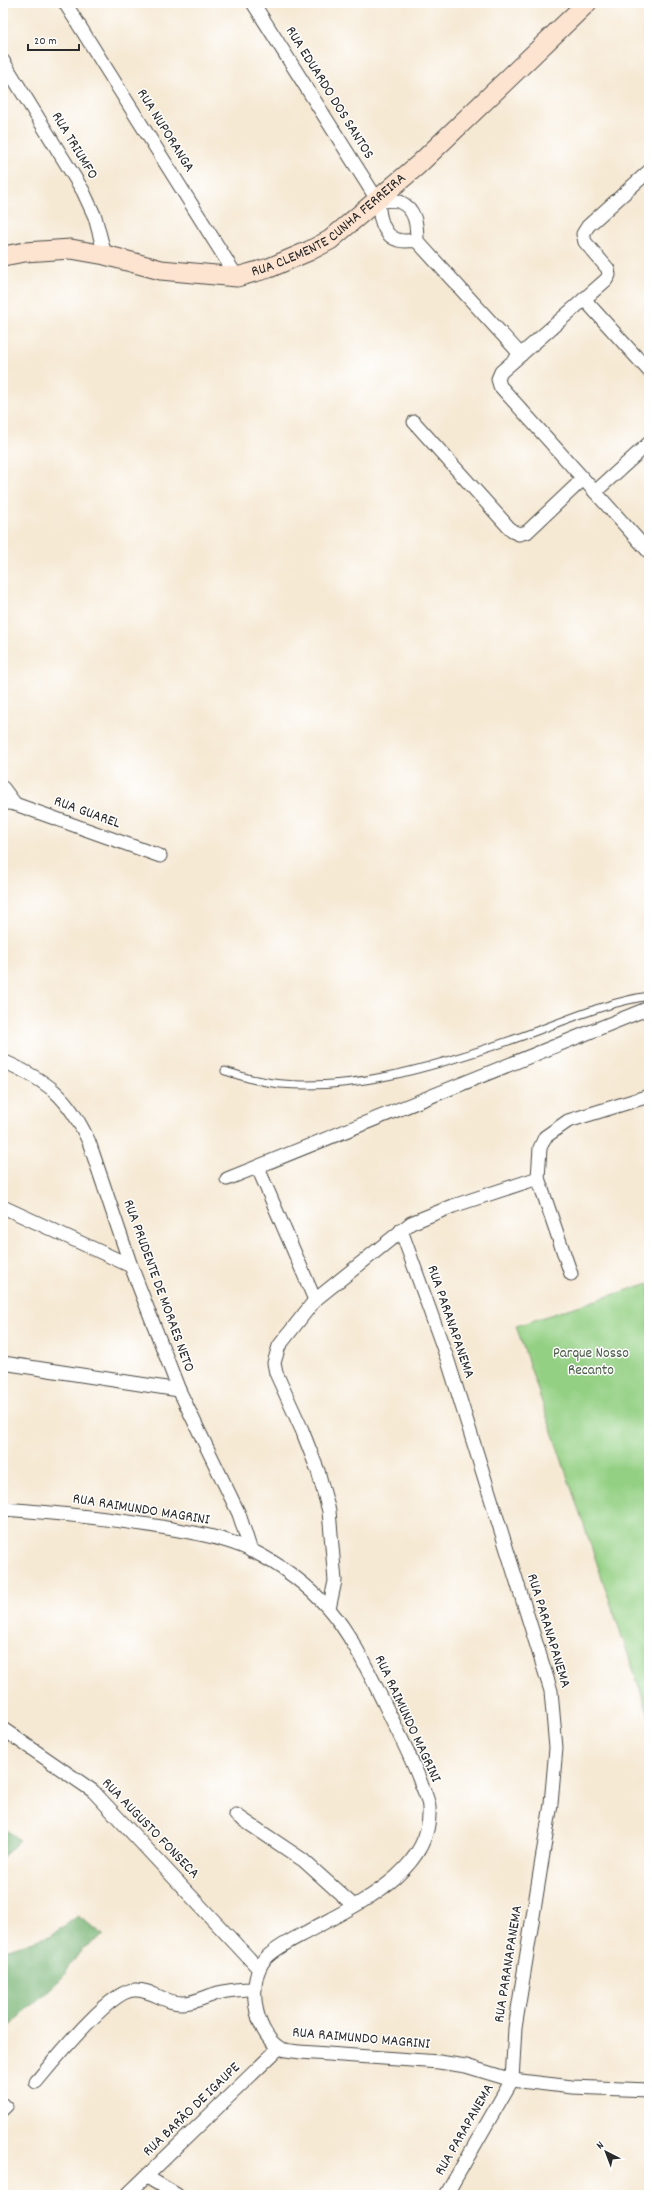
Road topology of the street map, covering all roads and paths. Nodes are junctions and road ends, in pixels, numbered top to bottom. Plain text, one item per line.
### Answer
1 (65, 3) edge
2 (253, 3) edge
3 (586, 3) edge
4 (3, 61) edge
5 (649, 171) edge
6 (378, 200) junction
7 (417, 241) junction
8 (105, 254) junction
9 (3, 256) edge
10 (237, 277) junction
11 (584, 299) junction
12 (521, 355) junction
13 (649, 371) edge
14 (414, 422) dead end
15 (649, 443) edge
16 (583, 479) junction
17 (595, 492) junction
18 (649, 552) edge
19 (3, 788) edge
20 (9, 803) edge
21 (160, 856) dead end
22 (649, 996) edge
23 (649, 1008) edge
24 (3, 1061) edge
25 (224, 1071) dead end
26 (649, 1096) edge
27 (258, 1168) junction
28 (538, 1178) junction
29 (227, 1179) dead end
30 (3, 1207) edge
31 (401, 1230) junction
32 (131, 1266) junction
33 (571, 1274) dead end
34 (315, 1300) junction
35 (3, 1363) edge
36 (179, 1390) junction
37 (3, 1509) edge
38 (251, 1550) junction
39 (329, 1609) junction
40 (3, 1729) edge
41 (236, 1815) dead end
42 (354, 1906) junction
43 (259, 1969) junction
44 (255, 1989) junction
45 (279, 2048) junction
46 (512, 2080) junction
47 (36, 2082) dead end
48 (649, 2090) edge
49 (3, 2101) edge
50 (3, 2112) edge
51 (147, 2177) junction
52 (126, 2195) edge
53 (177, 2195) edge
54 (446, 2195) edge

1 - 10 street, RUA NUPORANGA
2 - 6 street, RUA EDUARDO DOS SANTOS
3 - 6 street, RUA CLEMENTE CUNHA FERREIRA
4 - 8 street, RUA TRIUMFO
5 - 11 street
6 - 7 street
6 - 7 street
6 - 10 street, RUA CLEMENTE CUNHA FERREIRA
7 - 12 street
8 - 9 street, RUA CLEMENTE CUNHA FERREIRA
8 - 10 street, RUA CLEMENTE CUNHA FERREIRA
11 - 12 street
11 - 13 street
12 - 16 street
14 - 16 street
15 - 17 street
16 - 17 street
17 - 18 street
19 - 20 street
20 - 21 street, RUA GUAREL
22 - 25 lane
23 - 27 street
24 - 32 street, RUA PRUDENTE DE MORAES NETO
26 - 28 street
27 - 29 street
27 - 34 street
28 - 31 street
28 - 33 street
30 - 32 street
31 - 34 street
31 - 46 street, RUA PARANAPANEMA
32 - 36 street, RUA PRUDENTE DE MORAES NETO
34 - 39 street
35 - 36 street
36 - 38 street, RUA PRUDENTE DE MORAES NETO
37 - 38 street, RUA RAIMUNDO MAGRINI
38 - 39 street, RUA RAIMUNDO MAGRINI
39 - 42 street, RUA RAIMUNDO MAGRINI
40 - 43 street, RUA AUGUSTO FONSECA
41 - 42 street
42 - 43 street, RUA RAIMUNDO MAGRINI
43 - 44 street, RUA RAIMUNDO MAGRINI
44 - 45 street, RUA RAIMUNDO MAGRINI
44 - 47 street
45 - 46 street, RUA RAIMUNDO MAGRINI
45 - 51 street, RUA BARÃO DE IGAUPE
46 - 48 street, RUA RAIMUNDO MAGRINI
46 - 54 street, RUA PARAPANEMA
49 - 50 lane
51 - 52 street, RUA BARÃO DE IGAUPE
51 - 53 street

